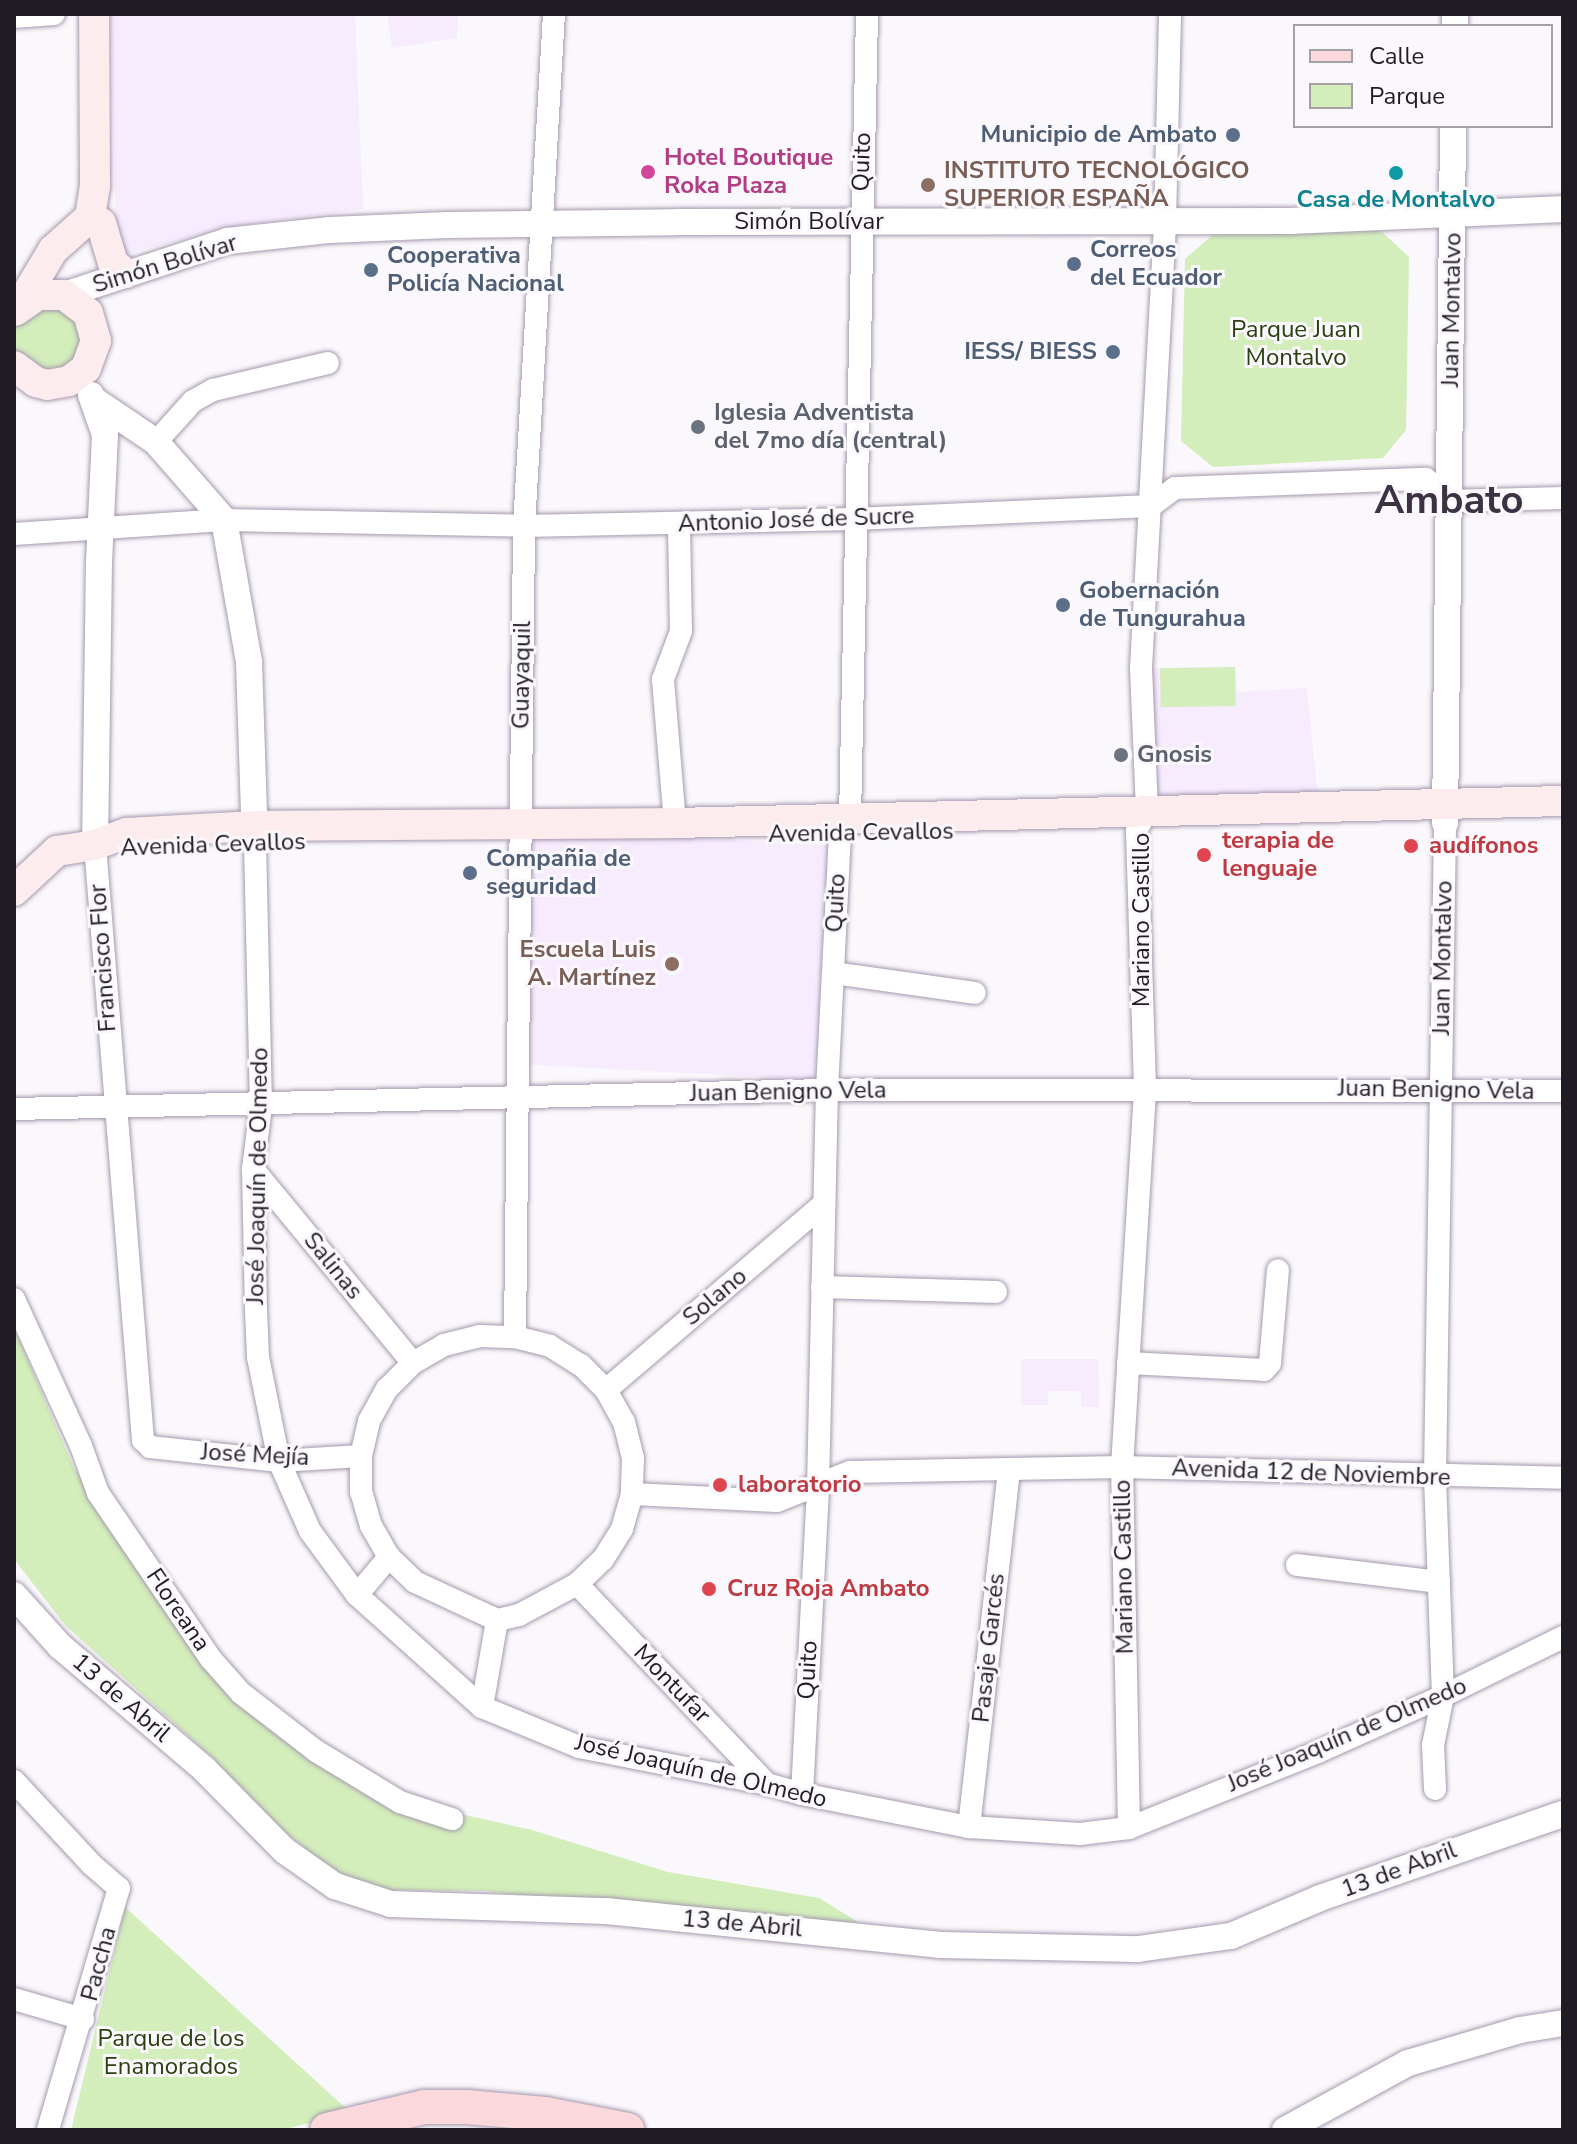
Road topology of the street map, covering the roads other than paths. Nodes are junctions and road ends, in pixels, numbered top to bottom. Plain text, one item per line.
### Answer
1 (54, 14) edge
2 (94, 14) edge
3 (554, 14) edge
4 (867, 14) edge
5 (1170, 14) edge
6 (14, 17) edge
7 (1453, 128) edge
8 (95, 186) junction
9 (1563, 209) edge
10 (1454, 214) junction
11 (860, 221) junction
12 (1165, 221) junction
13 (101, 223) junction
14 (540, 224) junction
15 (53, 250) junction
16 (14, 270) edge
17 (125, 273) junction
18 (60, 295) junction
19 (17, 309) edge
20 (328, 363) dead end
21 (21, 376) edge
22 (86, 388) junction
23 (156, 442) junction
24 (1563, 498) edge
25 (1449, 501) junction
26 (1151, 506) junction
27 (854, 519) junction
28 (224, 520) junction
29 (679, 523) junction
30 (524, 526) junction
31 (101, 530) junction
32 (14, 534) edge
33 (1563, 801) edge
34 (1445, 814) junction
35 (1142, 820) junction
36 (1563, 820) edge
37 (675, 823) junction
38 (845, 826) junction
39 (519, 832) junction
40 (255, 834) junction
41 (95, 845) junction
42 (14, 891) edge
43 (833, 973) junction
44 (975, 993) dead end
45 (1145, 1088) junction
46 (1440, 1089) junction
47 (827, 1090) junction
48 (1563, 1091) edge
49 (516, 1099) junction
50 (261, 1106) junction
51 (14, 1109) edge
52 (115, 1110) junction
53 (253, 1169) junction
54 (824, 1204) junction
55 (1278, 1270) dead end
56 (822, 1287) junction
57 (996, 1292) dead end
58 (14, 1299) edge
59 (515, 1337) junction
60 (413, 1363) junction
61 (1128, 1363) junction
62 (606, 1390) junction
63 (150, 1447) joint
64 (361, 1456) junction
65 (279, 1461) junction
66 (1122, 1467) junction
67 (1009, 1469) junction
68 (1435, 1477) junction
69 (1563, 1478) edge
70 (818, 1486) junction
71 (632, 1494) junction
72 (389, 1557) junction
73 (1297, 1565) dead end
74 (1439, 1582) junction
75 (577, 1584) junction
76 (14, 1595) edge
77 (357, 1595) junction
78 (497, 1620) junction
79 (1563, 1637) edge
80 (1443, 1696) junction
81 (482, 1707) junction
82 (14, 1781) edge
83 (767, 1784) junction
84 (1435, 1789) dead end
85 (802, 1794) junction
86 (1563, 1814) edge
87 (452, 1819) dead end
88 (969, 1827) junction
89 (1129, 1828) junction
90 (14, 1999) edge
91 (83, 2019) junction
92 (1563, 2023) edge
93 (422, 2119) edge
94 (611, 2128) edge
95 (48, 2130) edge
96 (327, 2130) edge
97 (1285, 2130) edge

1 - 6 street
2 - 8 main road
3 - 14 street, Guayaquil
4 - 11 street, Quito
5 - 12 street, Mariano Castillo
7 - 10 street, Juan Montalvo
8 - 13 main road
8 - 15 main road
9 - 10 street, Simón Bolívar
10 - 12 street, Simón Bolívar
10 - 25 street, Juan Montalvo
11 - 12 street, Simón Bolívar
11 - 14 street, Simón Bolívar
11 - 27 street, Quito
12 - 26 street, Mariano Castillo
13 - 17 main road
13 - 18 main road
14 - 17 street, Simón Bolívar
14 - 30 street, Guayaquil
15 - 16 main road
15 - 19 main road
17 - 18 street, Simón Bolívar
18 - 19 main road
18 - 22 main road
20 - 23 street
21 - 22 main road
22 - 23 street
22 - 31 street, Francisco Flor
23 - 28 street
24 - 25 street
25 - 26 street, Antonio José de Sucre
25 - 34 street, Juan Montalvo
26 - 27 street, Antonio José de Sucre
26 - 35 street, Mariano Castillo
27 - 29 street, Antonio José de Sucre
27 - 38 street, Quito
28 - 30 street, Antonio José de Sucre
28 - 31 street, Antonio José de Sucre
28 - 40 street, José Joaquín de Olmedo
29 - 30 street, Antonio José de Sucre
29 - 37 street
30 - 39 street, Guayaquil
31 - 32 street, Antonio José de Sucre
31 - 41 street, Francisco Flor
33 - 34 main road, Avenida Cevallos
34 - 35 main road, Avenida Cevallos
34 - 36 main road, Avenida Cevallos
34 - 46 street, Juan Montalvo
35 - 38 main road, Avenida Cevallos
35 - 45 street, Mariano Castillo
37 - 38 main road, Avenida Cevallos
37 - 39 main road, Avenida Cevallos
38 - 39 main road, Avenida Cevallos
38 - 43 street, Quito
39 - 40 main road, Avenida Cevallos
39 - 49 street, Guayaquil
40 - 41 main road, Avenida Cevallos
40 - 50 street, José Joaquín de Olmedo
41 - 42 main road
41 - 52 street, Francisco Flor
43 - 44 street
43 - 47 street, Quito
45 - 46 street, Juan Benigno Vela
45 - 47 street, Juan Benigno Vela
45 - 61 street, Mariano Castillo
46 - 48 street, Juan Benigno Vela
46 - 68 street, Juan Montalvo
47 - 49 street, Juan Benigno Vela
47 - 54 street, Quito
49 - 50 street, Juan Benigno Vela
49 - 59 street, Guayaquil
50 - 52 street, Juan Benigno Vela
50 - 53 street, José Joaquín de Olmedo
51 - 52 street, Juan Benigno Vela
52 - 63 street, Francisco Flor
53 - 60 street, Salinas
53 - 65 street, José Joaquín de Olmedo
54 - 56 street, Quito
54 - 62 street, Solano
55 - 61 street
56 - 57 street
56 - 70 street, Quito
58 - 87 street, Floreana
59 - 60 street
59 - 62 street
60 - 64 street
61 - 66 street, Mariano Castillo
62 - 71 street
63 - 65 street, José Mejía
64 - 65 street, José Mejía
64 - 72 street
65 - 77 street, José Joaquín de Olmedo
66 - 67 street, Avenida 12 de Noviembre
66 - 68 street, Avenida 12 de Noviembre
66 - 89 street, Mariano Castillo
67 - 70 street, Avenida 12 de Noviembre
67 - 88 street, Pasaje Garcés
68 - 69 street, Avenida 12 de Noviembre
68 - 74 street, Juan Montalvo
70 - 71 street, Avenida 12 de Noviembre
70 - 85 street, Quito
71 - 75 street
72 - 77 street
72 - 78 street
73 - 74 street
74 - 80 street, Juan Montalvo
75 - 78 street
75 - 83 street, Montufar
76 - 86 street, 13 de Abril
77 - 81 street, José Joaquín de Olmedo
78 - 81 street
79 - 80 street, José Joaquín de Olmedo
80 - 84 street, Juan Montalvo
80 - 89 street, José Joaquín de Olmedo
81 - 83 street, José Joaquín de Olmedo
82 - 91 street, Paccha
83 - 85 street, José Joaquín de Olmedo
85 - 88 street, José Joaquín de Olmedo
88 - 89 street, José Joaquín de Olmedo
90 - 91 street
91 - 95 street, Paccha
92 - 97 street
93 - 94 main road
93 - 96 main road

